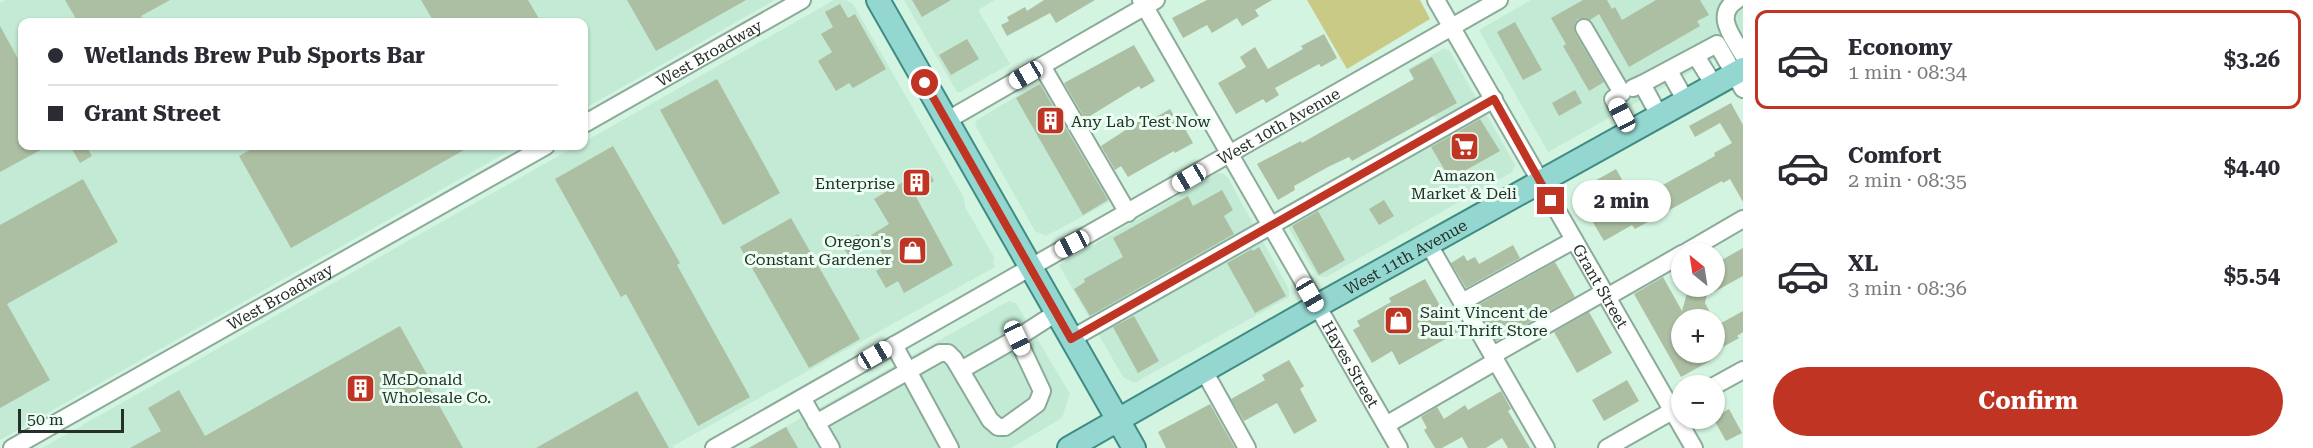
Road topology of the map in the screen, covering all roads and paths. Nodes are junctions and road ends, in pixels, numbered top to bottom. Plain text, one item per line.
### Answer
1 (802, 0) edge
2 (878, 0) edge
3 (1436, 0) edge
4 (1499, 0) edge
5 (1737, 0) edge
6 (1147, 2) edge
7 (1452, 27) junction
8 (1584, 28) dead end
9 (1696, 56) junction
10 (1042, 66) junction
11 (1669, 71) junction
12 (1741, 72) edge
13 (1642, 84) junction
14 (1714, 85) junction
15 (1622, 93) junction
16 (1494, 99) junction
17 (1686, 101) junction
18 (1659, 115) junction
19 (946, 121) junction
20 (588, 122) edge
21 (1631, 131) junction
22 (539, 150) edge
23 (1229, 154) junction
24 (1540, 182) junction
25 (1128, 213) junction
26 (1743, 219) edge
27 (1271, 226) junction
28 (1574, 240) junction
29 (1701, 243) edge
30 (1429, 245) junction
31 (1671, 260) edge
32 (1029, 268) junction
33 (1605, 295) junction
34 (1462, 302) junction
35 (1317, 306) junction
36 (1056, 313) junction
37 (1017, 338) junction
38 (1071, 339) junction
39 (894, 345) junction
40 (1495, 358) junction
41 (961, 370) junction
42 (1743, 370) edge
43 (908, 371) junction
44 (1204, 371) junction
45 (1725, 381) edge
46 (802, 398) junction
47 (1671, 399) edge
48 (1671, 411) edge
49 (1117, 420) junction
50 (816, 423) junction
51 (1386, 425) junction
52 (1686, 429) edge
53 (12, 448) edge
54 (714, 448) edge
55 (831, 448) edge
56 (950, 448) edge
57 (1069, 448) edge
58 (1134, 448) edge
59 (1247, 448) edge
60 (1399, 448) edge
61 (1546, 448) edge
62 (1607, 448) edge
63 (1694, 448) edge

1 - 20 street, West Broadway
2 - 19 main road
3 - 7 street, Grant Street
4 - 7 street, West 10th Avenue
5 - 12 street
6 - 10 street
6 - 23 street, Hayes Street
7 - 16 street, Grant Street
7 - 23 street, West 10th Avenue
8 - 15 street
9 - 11 street
9 - 12 street
9 - 14 street
10 - 19 street
10 - 25 street
11 - 13 street
11 - 17 street
12 - 14 main road, West 11th Avenue
13 - 15 street
13 - 18 street
14 - 17 main road, West 11th Avenue
15 - 21 street
16 - 24 street, Grant Street
16 - 27 street
17 - 18 main road, West 11th Avenue
18 - 21 main road, West 11th Avenue
19 - 32 main road
21 - 24 main road, West 11th Avenue
22 - 53 street, West Broadway
23 - 25 street, West 10th Avenue
23 - 27 street, Hayes Street
24 - 28 street, Grant Street
24 - 30 main road, West 11th Avenue
25 - 32 street, West 10th Avenue
26 - 29 street
27 - 35 street, Hayes Street
27 - 38 street
28 - 33 street, Grant Street
28 - 34 street
30 - 34 street
30 - 35 main road, West 11th Avenue
31 - 33 street
32 - 36 main road
32 - 39 street, West 10th Avenue
33 - 40 street
33 - 47 street, Grant Street
34 - 40 street
35 - 44 main road, West 11th Avenue
35 - 51 street, Hayes Street
36 - 37 street
36 - 38 main road
37 - 41 street
37 - 41 street
38 - 49 main road
39 - 43 street
39 - 46 street, West 10th Avenue
40 - 51 street
40 - 61 street
41 - 43 street
42 - 45 street
43 - 50 street
43 - 56 street
44 - 49 main road, West 11th Avenue
44 - 59 street
46 - 50 street
46 - 54 street, West 10th Avenue
48 - 62 street
49 - 57 main road, West 11th Avenue
49 - 58 main road
50 - 55 street
51 - 60 street, Hayes Street
52 - 63 street, Grant Street

